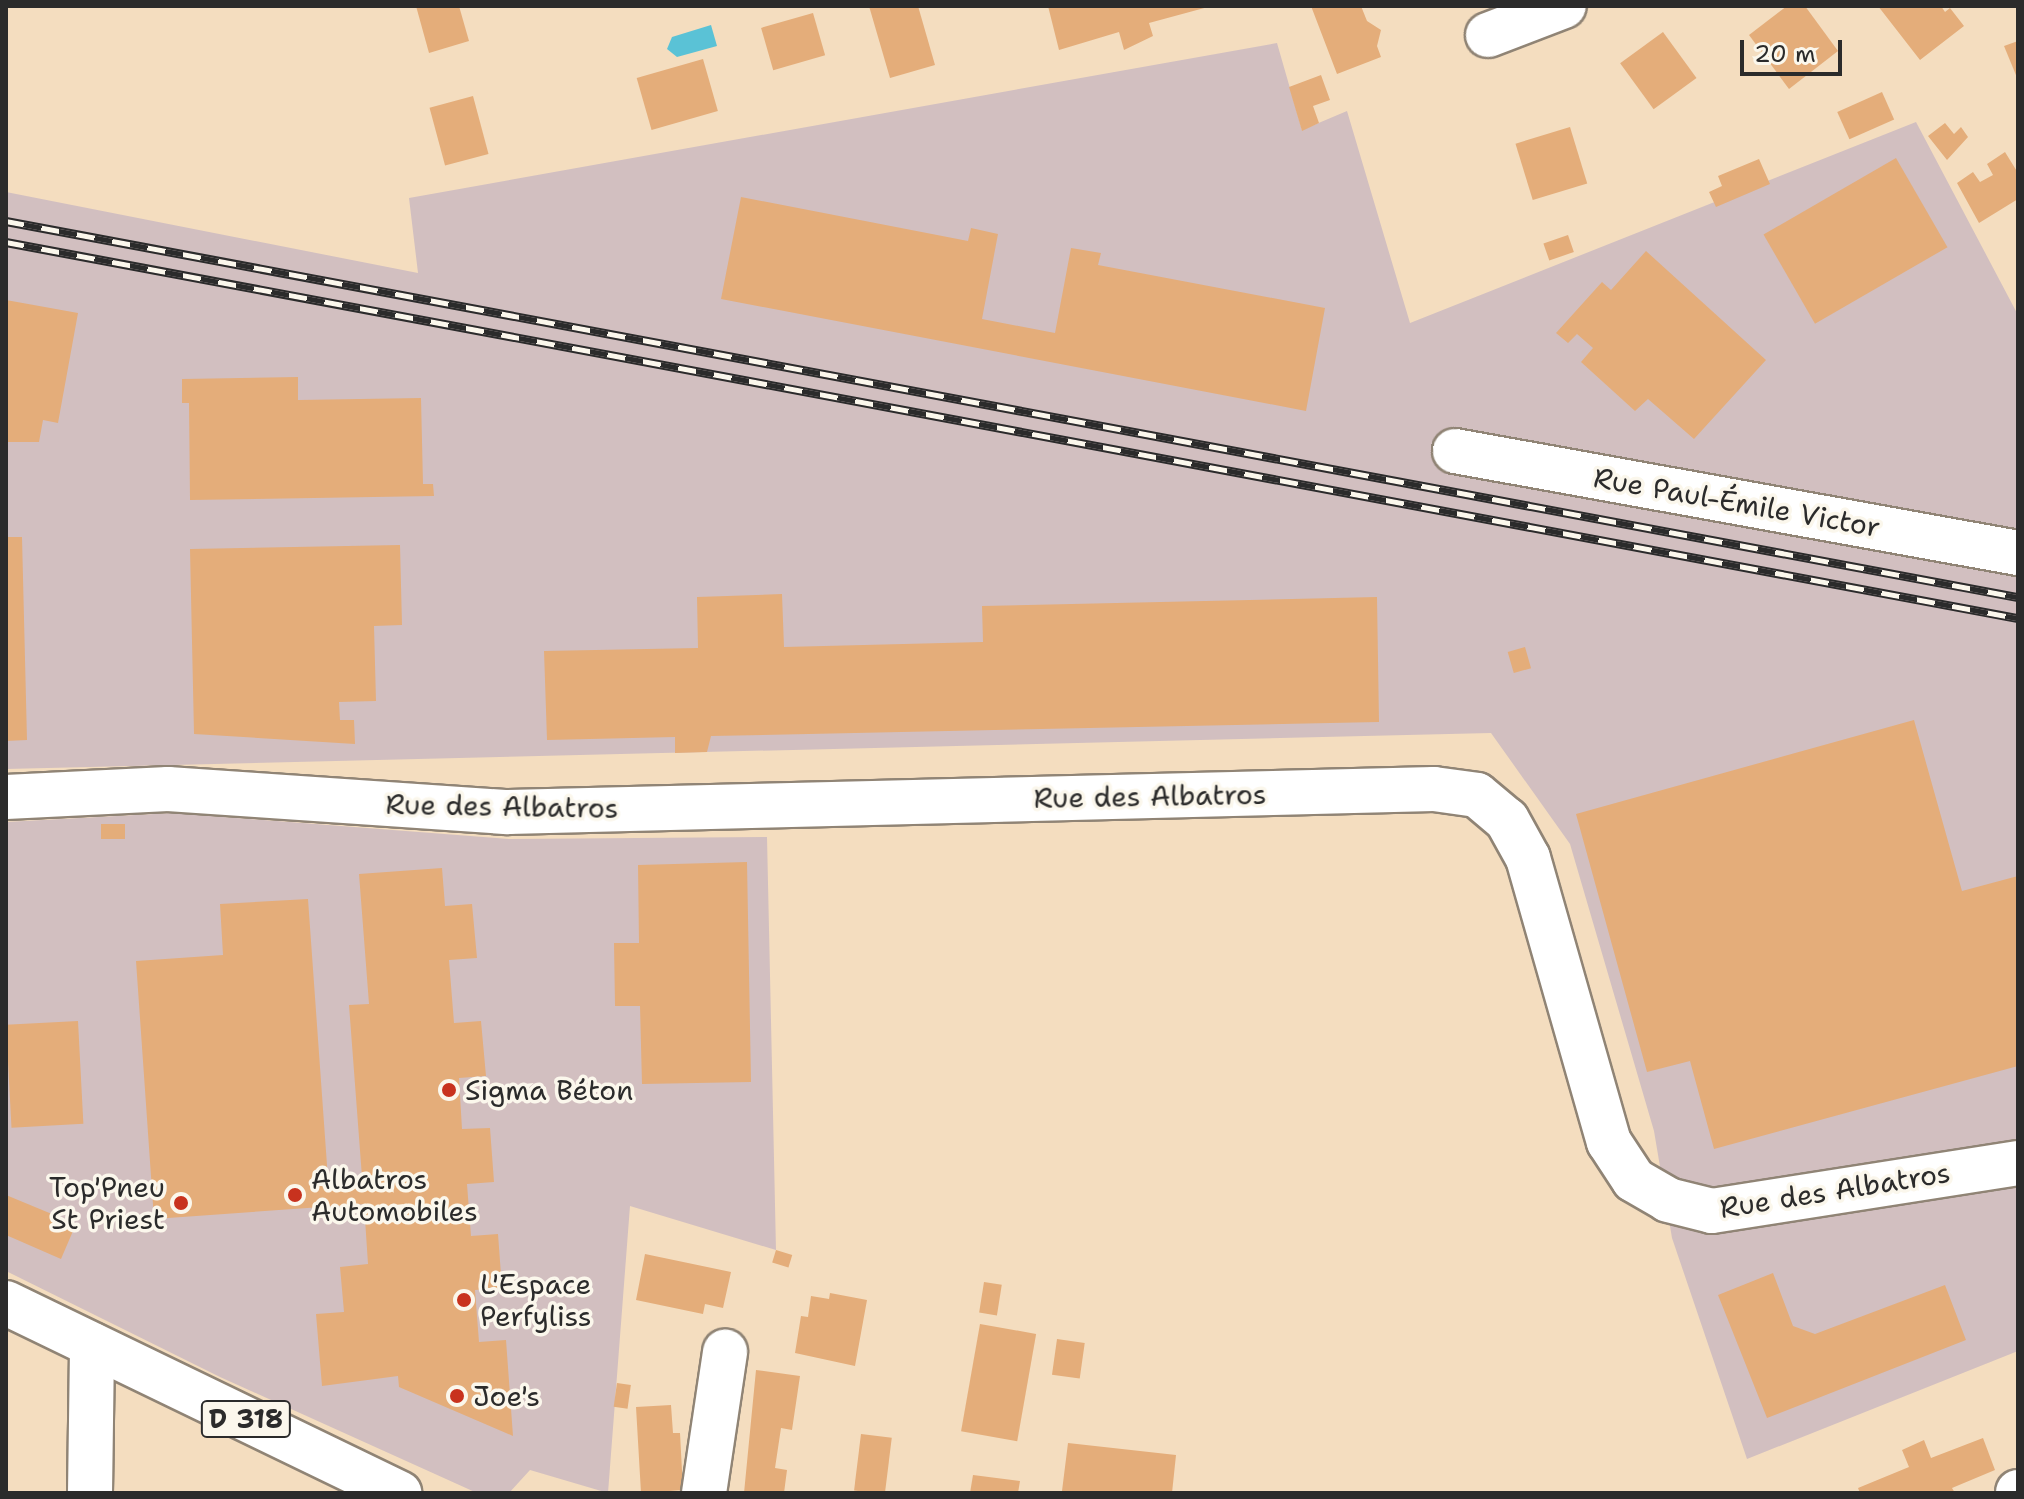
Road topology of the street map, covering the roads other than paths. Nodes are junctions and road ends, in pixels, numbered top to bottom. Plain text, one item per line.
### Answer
1 (1564, 6) edge
2 (1488, 35) dead end
3 (1455, 451) dead end
4 (2018, 553) edge
5 (6, 797) edge
6 (2018, 1163) edge
7 (6, 1303) edge
8 (92, 1345) junction
9 (725, 1352) dead end
10 (386, 1490) edge
11 (90, 1493) edge
12 (704, 1493) edge

1 - 2 street
3 - 4 street, Rue Paul-Émile Victor
5 - 6 street, Rue des Albatros
7 - 8 street, D 318
8 - 10 street, D 318
8 - 11 street
9 - 12 street

